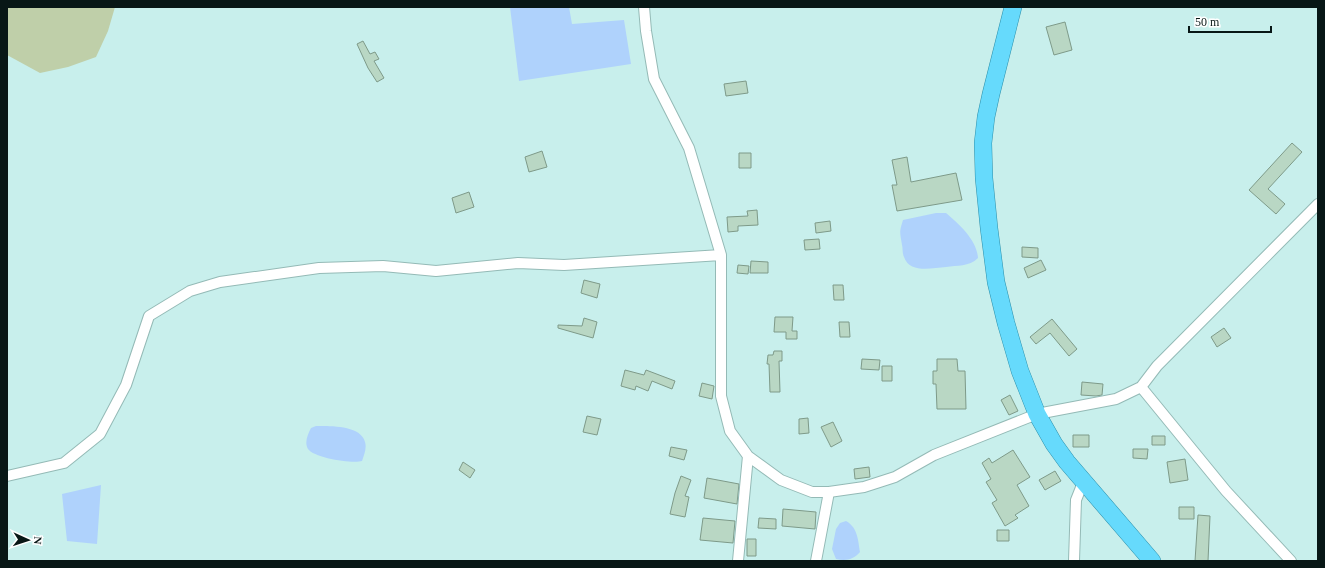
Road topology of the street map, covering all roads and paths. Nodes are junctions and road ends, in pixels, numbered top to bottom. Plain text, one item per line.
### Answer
1 (644, 7) edge
2 (1012, 7) edge
3 (1318, 204) edge
4 (721, 255) junction
5 (1141, 387) junction
6 (1037, 414) junction
7 (748, 456) junction
8 (7, 476) edge
9 (1084, 480) junction
10 (829, 492) junction
11 (738, 561) edge
12 (816, 561) edge
13 (1074, 561) edge
14 (1152, 561) edge
15 (1291, 561) edge

1 - 4 street
2 - 6 highway
3 - 5 street
4 - 7 street
4 - 8 street
5 - 6 street
5 - 15 street
6 - 9 highway
6 - 10 street
7 - 10 street
7 - 11 street
9 - 13 street
9 - 14 highway
10 - 12 street

